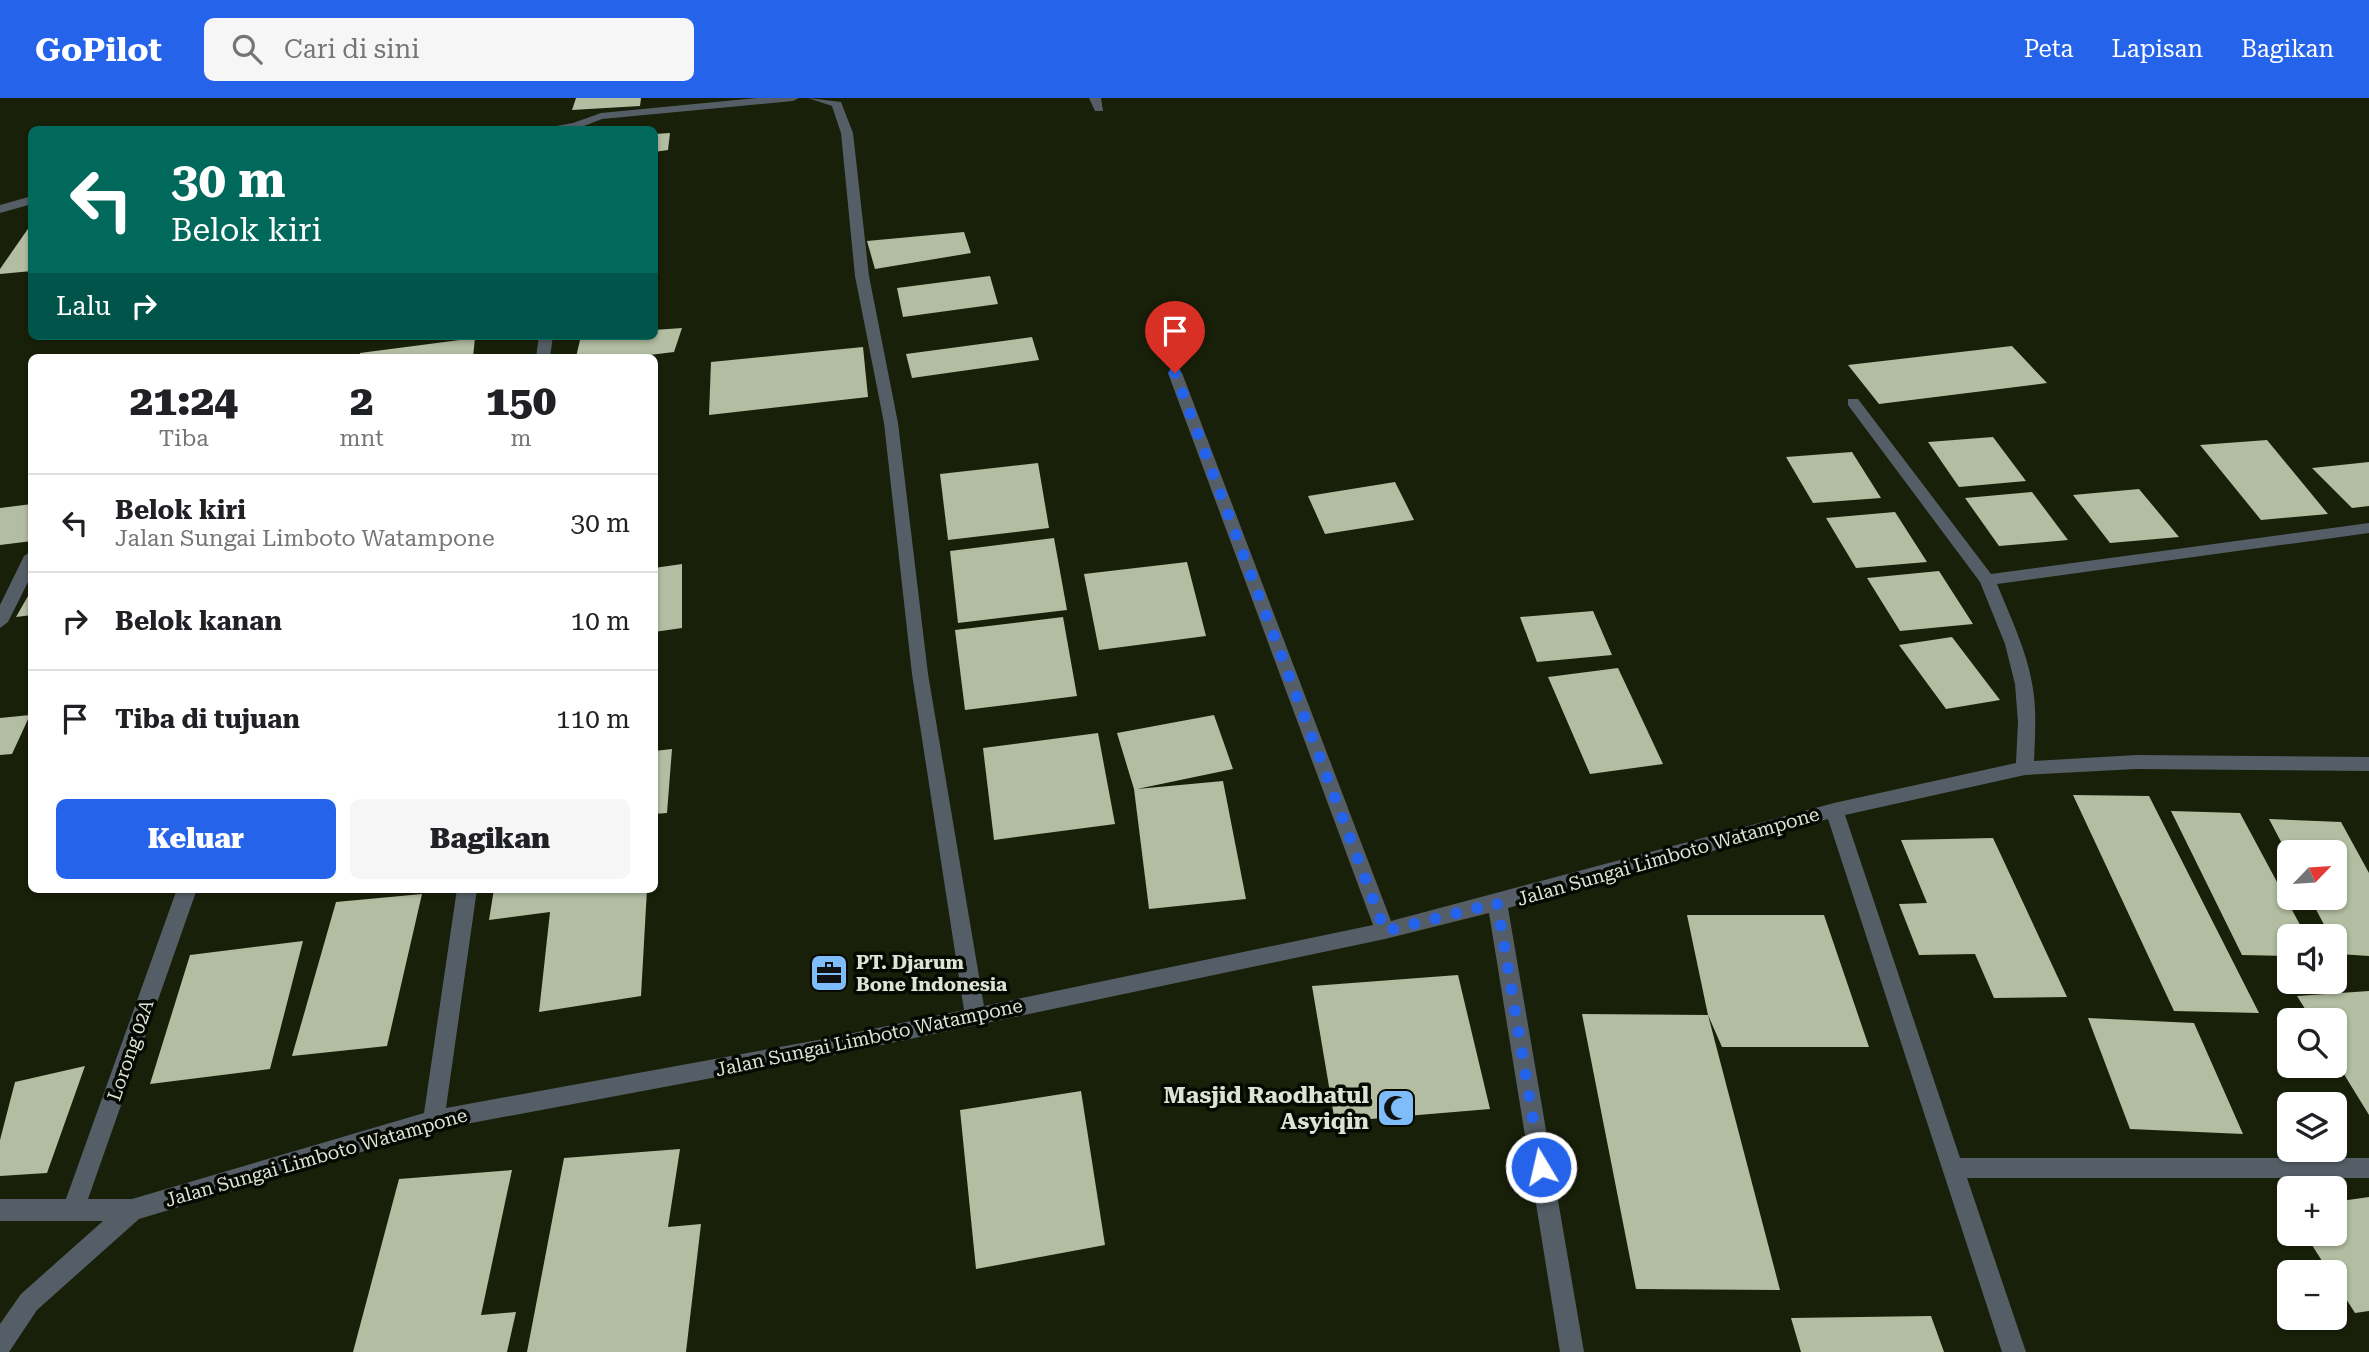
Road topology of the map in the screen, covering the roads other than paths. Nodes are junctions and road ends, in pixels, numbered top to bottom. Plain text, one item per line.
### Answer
1 (793, 98) edge
2 (846, 98) edge
3 (821, 99) edge
4 (577, 126) edge
5 (28, 201) edge
6 (0, 209) edge
7 (1175, 373) dead end
8 (1853, 402) dead end
9 (2369, 528) edge
10 (28, 564) edge
11 (1987, 580) junction
12 (0, 622) edge
13 (2369, 764) edge
14 (2025, 768) junction
15 (1834, 810) junction
16 (186, 893) edge
17 (466, 893) edge
18 (1497, 903) junction
19 (1385, 931) junction
20 (975, 1016) junction
21 (433, 1120) junction
22 (1954, 1168) junction
23 (2369, 1168) edge
24 (0, 1210) edge
25 (74, 1210) junction
26 (132, 1210) junction
27 (0, 1345) edge
28 (1572, 1352) edge
29 (2014, 1352) edge

1 - 4 street
2 - 3 street
3 - 20 street
5 - 6 street
7 - 19 street
8 - 11 street
9 - 11 street
10 - 12 street
11 - 14 street
13 - 14 street, Jalan Sungai Limboto Watampone
14 - 15 street, Jalan Sungai Limboto Watampone
15 - 18 street, Jalan Sungai Limboto Watampone
15 - 22 street
16 - 25 street, Lorong 02A
17 - 21 street
18 - 19 street, Jalan Sungai Limboto Watampone
18 - 28 street
19 - 20 street, Jalan Sungai Limboto Watampone
20 - 21 street, Jalan Sungai Limboto Watampone
21 - 26 street, Jalan Sungai Limboto Watampone
22 - 23 street
22 - 29 street
24 - 25 street
25 - 26 street
26 - 27 street, Jalan Sungai Limboto Watampone

